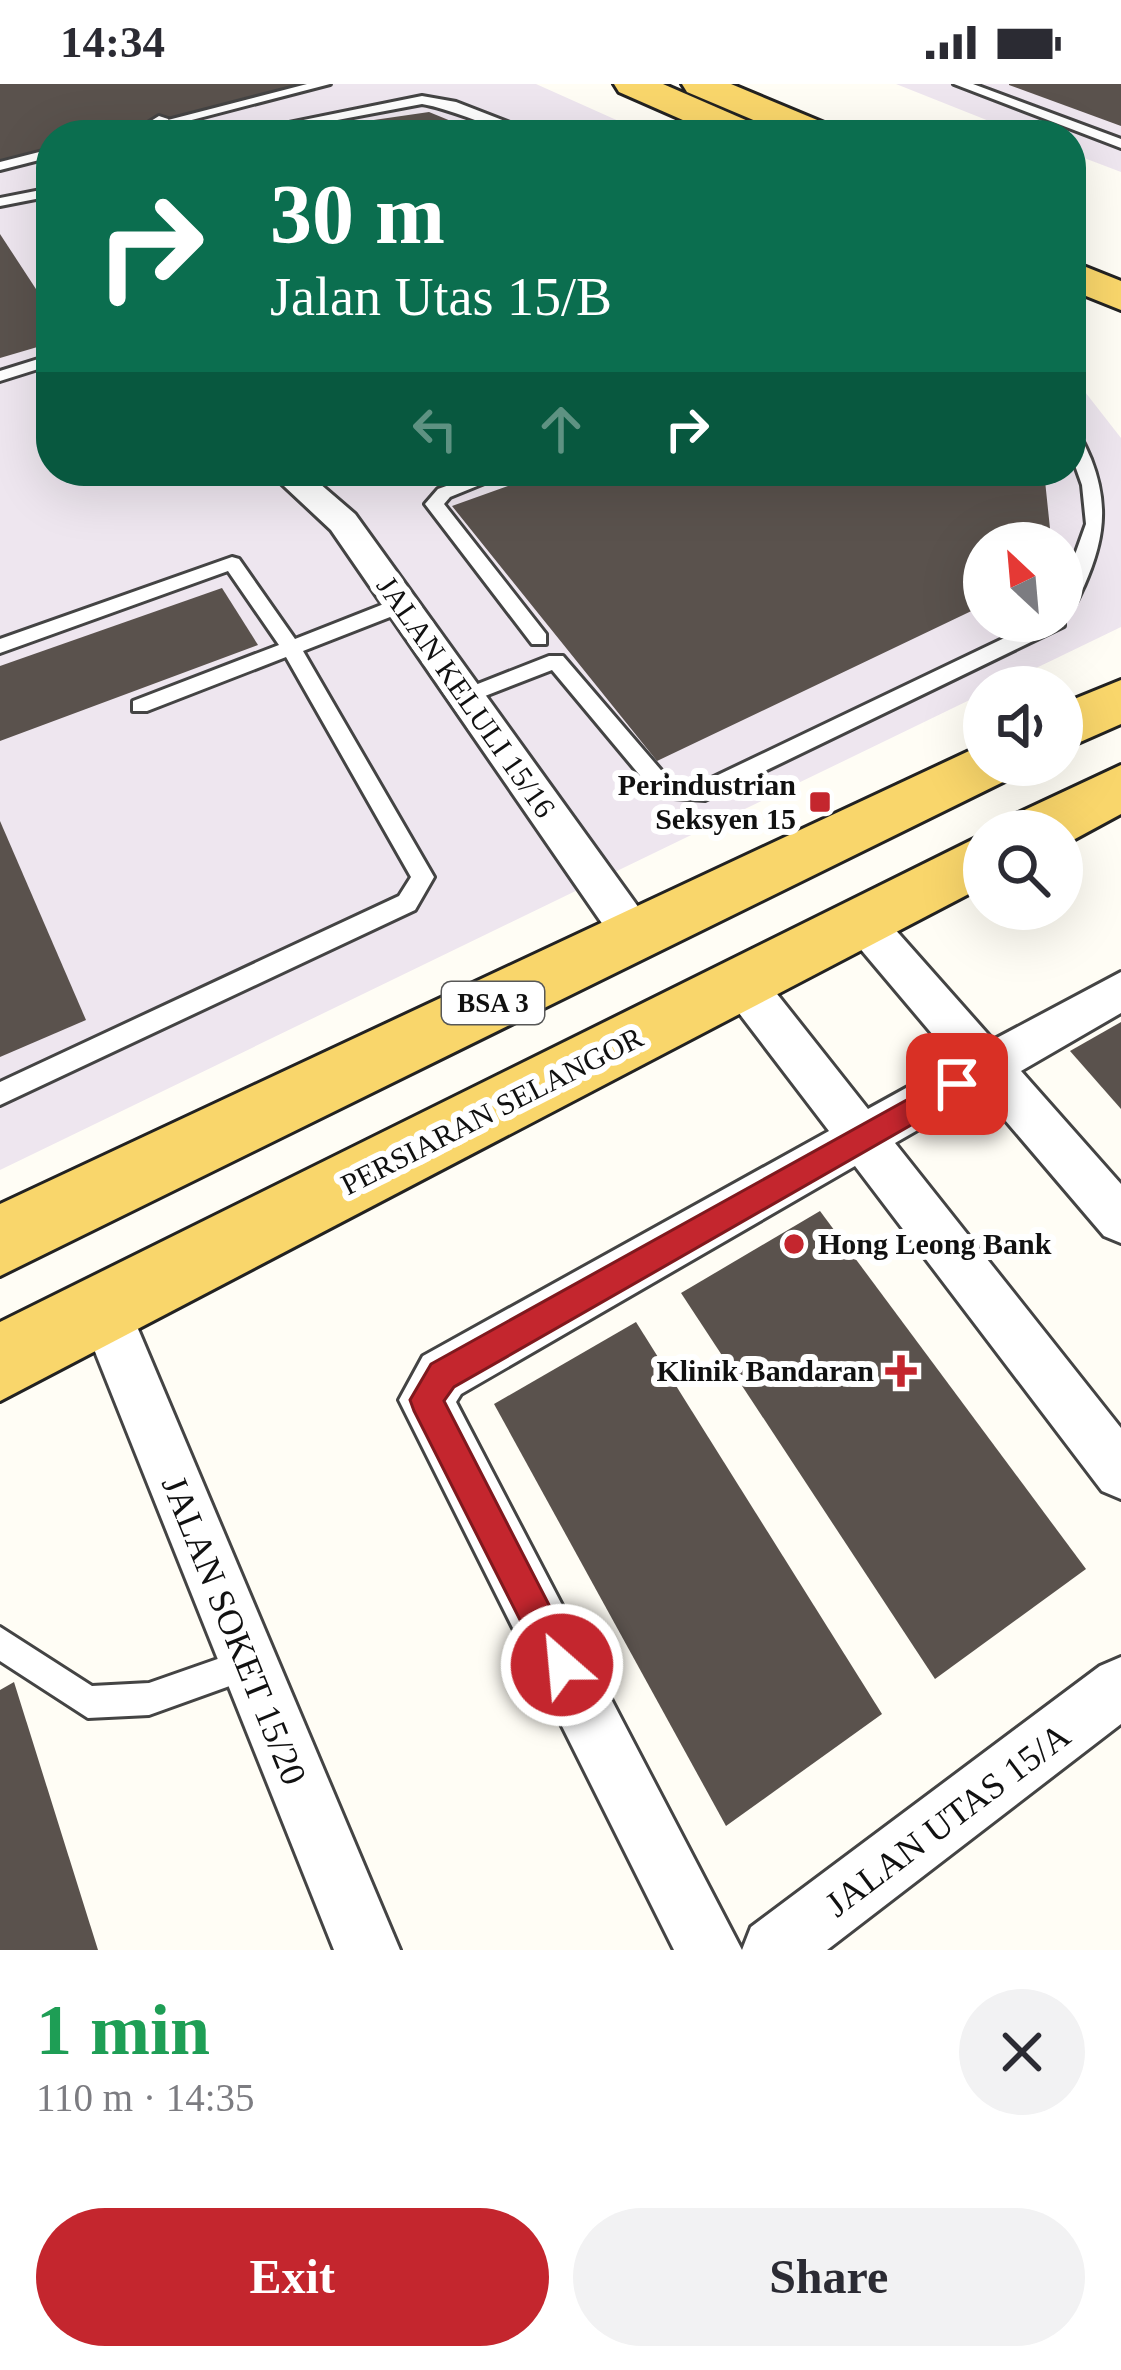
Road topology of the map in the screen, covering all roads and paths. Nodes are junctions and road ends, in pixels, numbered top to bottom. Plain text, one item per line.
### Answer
1 (323, 84) edge
2 (632, 84) edge
3 (700, 84) edge
4 (962, 84) edge
5 (193, 120) edge
6 (316, 120) edge
7 (492, 120) edge
8 (715, 120) edge
9 (785, 120) edge
10 (1057, 120) edge
11 (1086, 131) edge
12 (1121, 144) edge
13 (36, 156) edge
14 (0, 166) edge
15 (36, 195) edge
16 (0, 202) edge
17 (1086, 246) edge
18 (1121, 261) edge
19 (1086, 281) edge
20 (1121, 297) edge
21 (36, 365) edge
22 (0, 376) edge
23 (1086, 466) edge
24 (303, 486) edge
25 (463, 486) edge
26 (1083, 567) edge
27 (401, 605) junction
28 (538, 639) dead end
29 (1013, 642) edge
30 (0, 646) edge
31 (291, 648) junction
32 (467, 696) junction
33 (1121, 700) edge
34 (140, 706) dead end
35 (1083, 719) edge
36 (963, 776) edge
37 (1121, 788) edge
38 (1078, 810) edge
39 (963, 869) edge
40 (862, 921) junction
41 (634, 935) junction
42 (742, 983) junction
43 (1121, 991) edge
44 (988, 1066) junction
45 (0, 1094) edge
46 (862, 1138) junction
47 (1121, 1220) edge
48 (0, 1241) edge
49 (104, 1310) junction
50 (0, 1363) edge
51 (1121, 1472) edge
52 (1, 1644) edge
53 (250, 1664) junction
54 (1121, 1687) edge
55 (367, 1950) edge
56 (709, 1950) edge
57 (774, 1950) edge

1 - 5 lane
2 - 8 main road
3 - 9 main road
4 - 10 lane
6 - 7 lane
11 - 12 lane
13 - 14 lane
15 - 16 lane
17 - 18 main road
19 - 20 main road
21 - 22 lane
23 - 26 lane
24 - 27 street, JALAN KELULI 15/16
25 - 28 lane
27 - 31 lane
27 - 32 street, JALAN KELULI 15/16
29 - 32 lane
30 - 31 lane
31 - 34 lane
31 - 45 lane
32 - 41 street, JALAN KELULI 15/16
33 - 35 main road
36 - 41 main road, BSA 3
37 - 38 main road
39 - 40 main road, PERSIARAN SELANGOR
40 - 42 main road, PERSIARAN SELANGOR
40 - 44 street
41 - 48 main road, BSA 3
42 - 46 street
42 - 49 main road, PERSIARAN SELANGOR
43 - 44 street
44 - 46 street
44 - 47 street
46 - 51 street
46 - 56 street
49 - 50 main road, PERSIARAN SELANGOR
49 - 53 street, JALAN SOKET 15/20
52 - 53 lane
53 - 55 street, JALAN SOKET 15/20
54 - 57 street, JALAN UTAS 15/A

